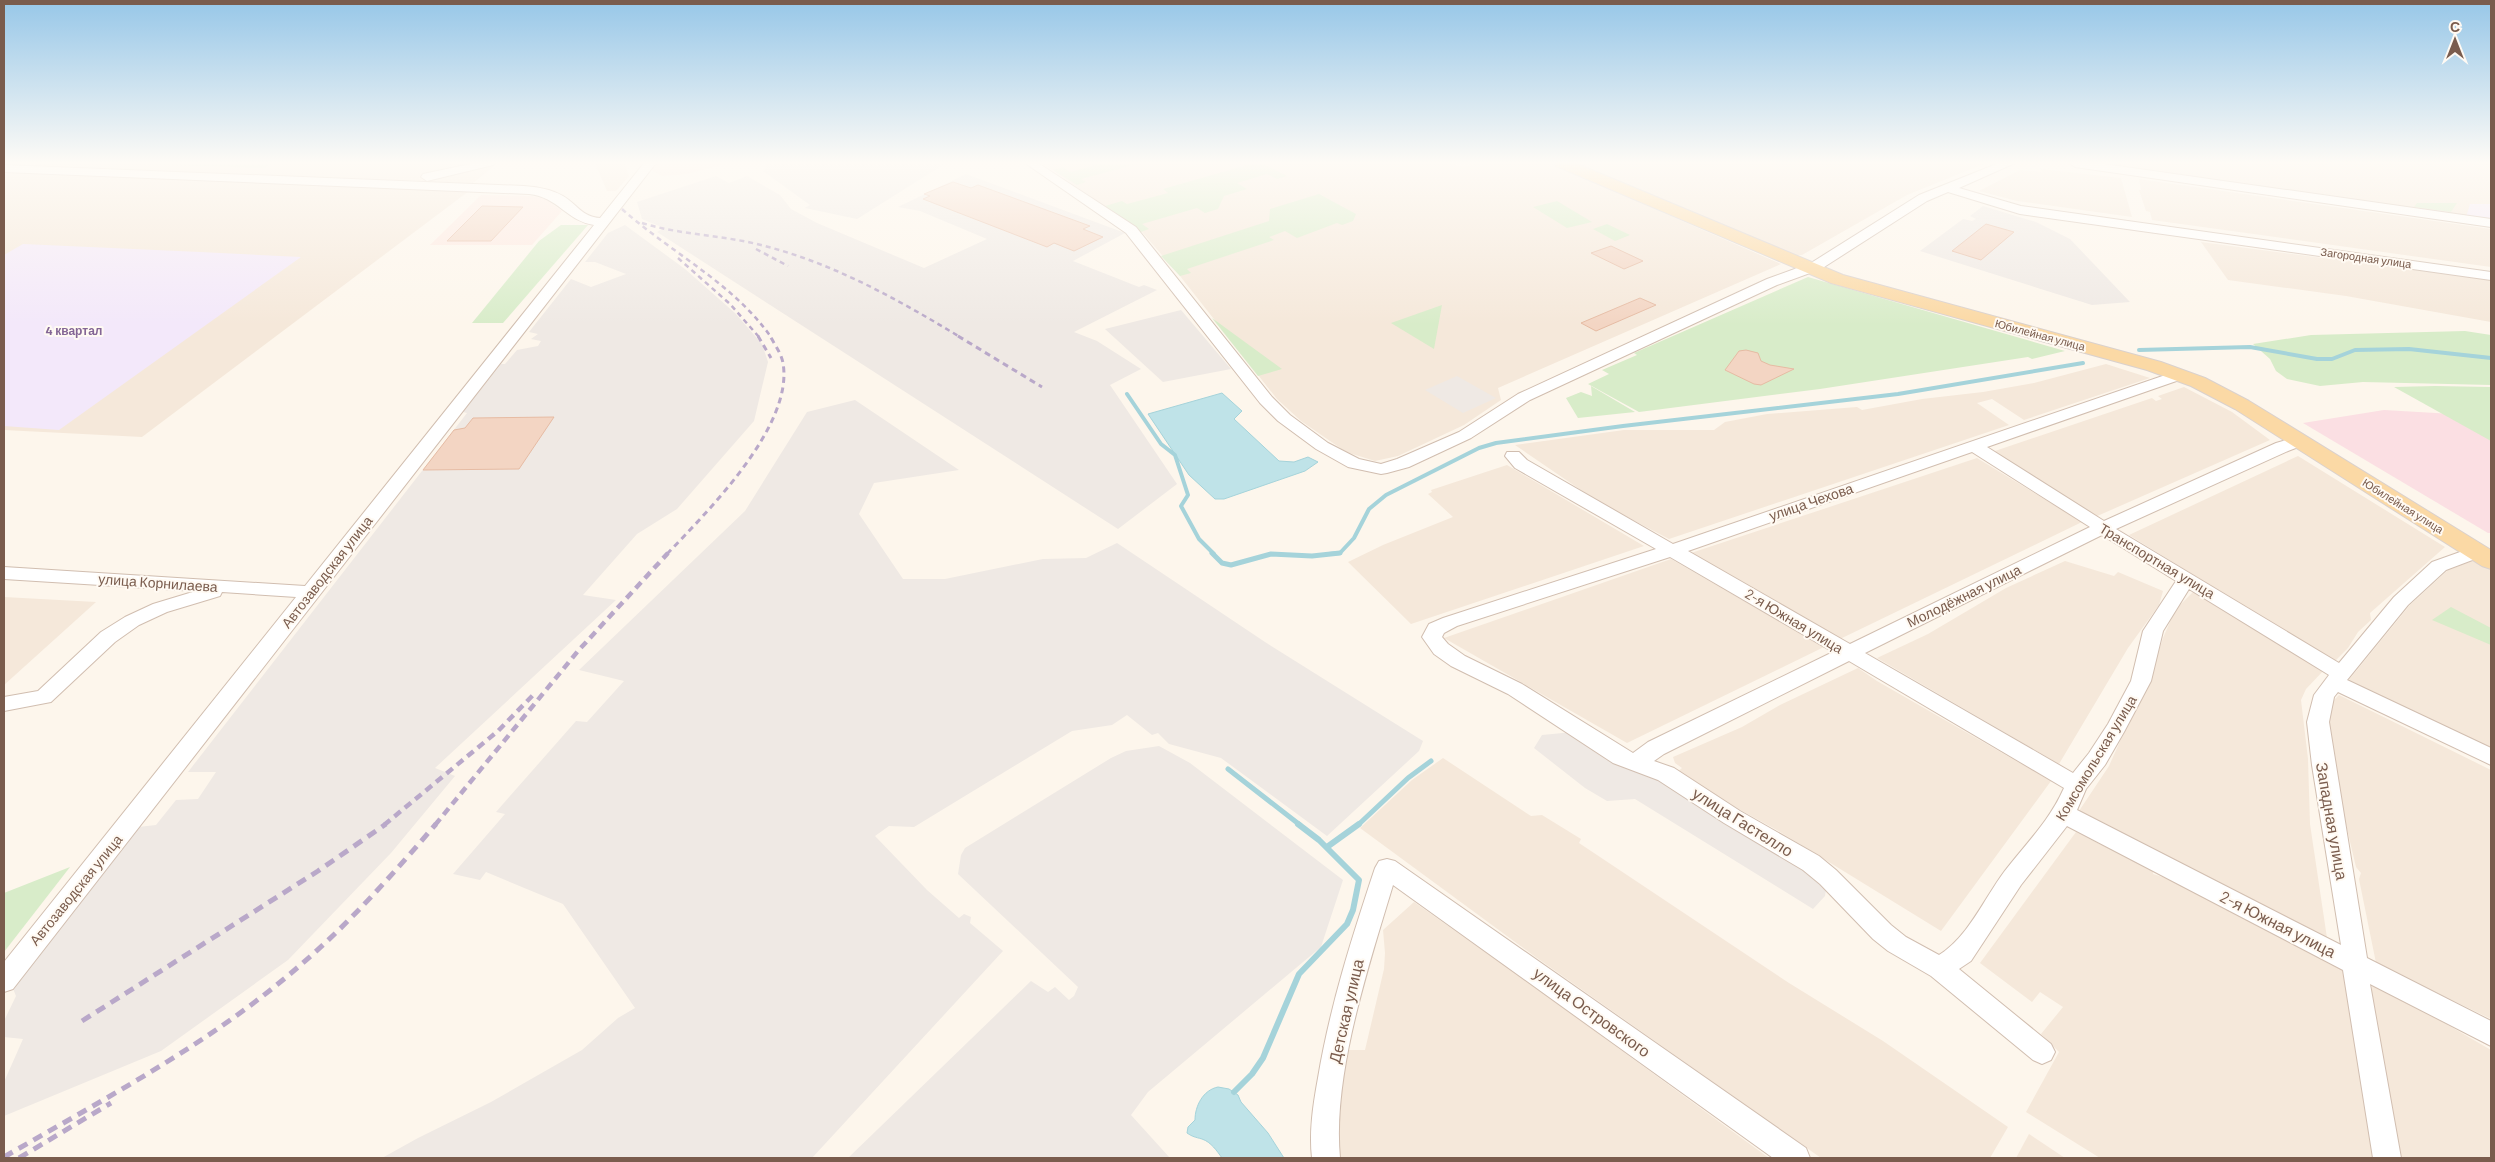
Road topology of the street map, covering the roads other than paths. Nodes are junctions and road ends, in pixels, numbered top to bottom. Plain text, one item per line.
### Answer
1 (579, 217) edge
2 (607, 217) edge
3 (1112, 217) edge
4 (1690, 217) edge
5 (1893, 217) edge
6 (2070, 217) edge
7 (2451, 217) edge
8 (603, 222) junction
9 (2491, 223) edge
10 (1809, 268) junction
11 (2491, 276) edge
12 (2180, 375) junction
13 (2300, 441) junction
14 (1974, 446) junction
15 (1513, 456) dead end
16 (2103, 528) junction
17 (1672, 550) junction
18 (2484, 557) edge
19 (4, 573) edge
20 (2187, 579) junction
21 (241, 588) junction
22 (312, 592) junction
23 (1440, 626) joint
24 (1848, 653) junction
25 (2338, 678) junction
26 (4, 704) edge
27 (2491, 757) edge
28 (1635, 762) junction
29 (2076, 785) junction
30 (2064, 814) junction
31 (1387, 868) joint
32 (2355, 963) junction
33 (1940, 968) junction
34 (4, 981) edge
35 (2491, 1034) edge
36 (2042, 1052) dead end
37 (1326, 1158) edge
38 (1796, 1158) edge
39 (2387, 1158) edge

1 - 8 street
2 - 8 street, Автозаводская улица
3 - 10 street
4 - 10 main road, Юбилейная улица
5 - 10 street
6 - 11 street, Загородная улица
7 - 9 street
8 - 22 street, Автозаводская улица
10 - 12 main road, Юбилейная улица
12 - 13 main road, Юбилейная улица
12 - 14 street, улица Чехова
13 - 16 street, Молодёжная улица
13 - 18 main road, Юбилейная улица
14 - 16 street, Транспортная улица
14 - 17 street, улица Чехова
15 - 17 street, 2-я Южная улица
16 - 20 street, Транспортная улица
16 - 24 street, Молодёжная улица
17 - 23 street, улица Чехова
17 - 24 street, 2-я Южная улица
18 - 25 street, Западная улица
19 - 21 street, улица Корнилаева
20 - 25 street, Транспортная улица
20 - 29 street, Комсомольская улица
21 - 22 street, улица Корнилаева
21 - 26 street
22 - 34 street, Автозаводская улица
23 - 28 street, улица Гастелло
24 - 28 street, Молодёжная улица
24 - 29 street, 2-я Южная улица
25 - 27 street, Транспортная улица
25 - 32 street, Западная улица
28 - 33 street, улица Гастелло
29 - 30 street, Комсомольская улица
30 - 32 street, 2-я Южная улица
30 - 33 street, Комсомольская улица
31 - 37 street, Детская улица
31 - 38 street, улица Островского
32 - 35 street, 2-я Южная улица
32 - 39 street, Западная улица
33 - 36 street, улица Гастелло

